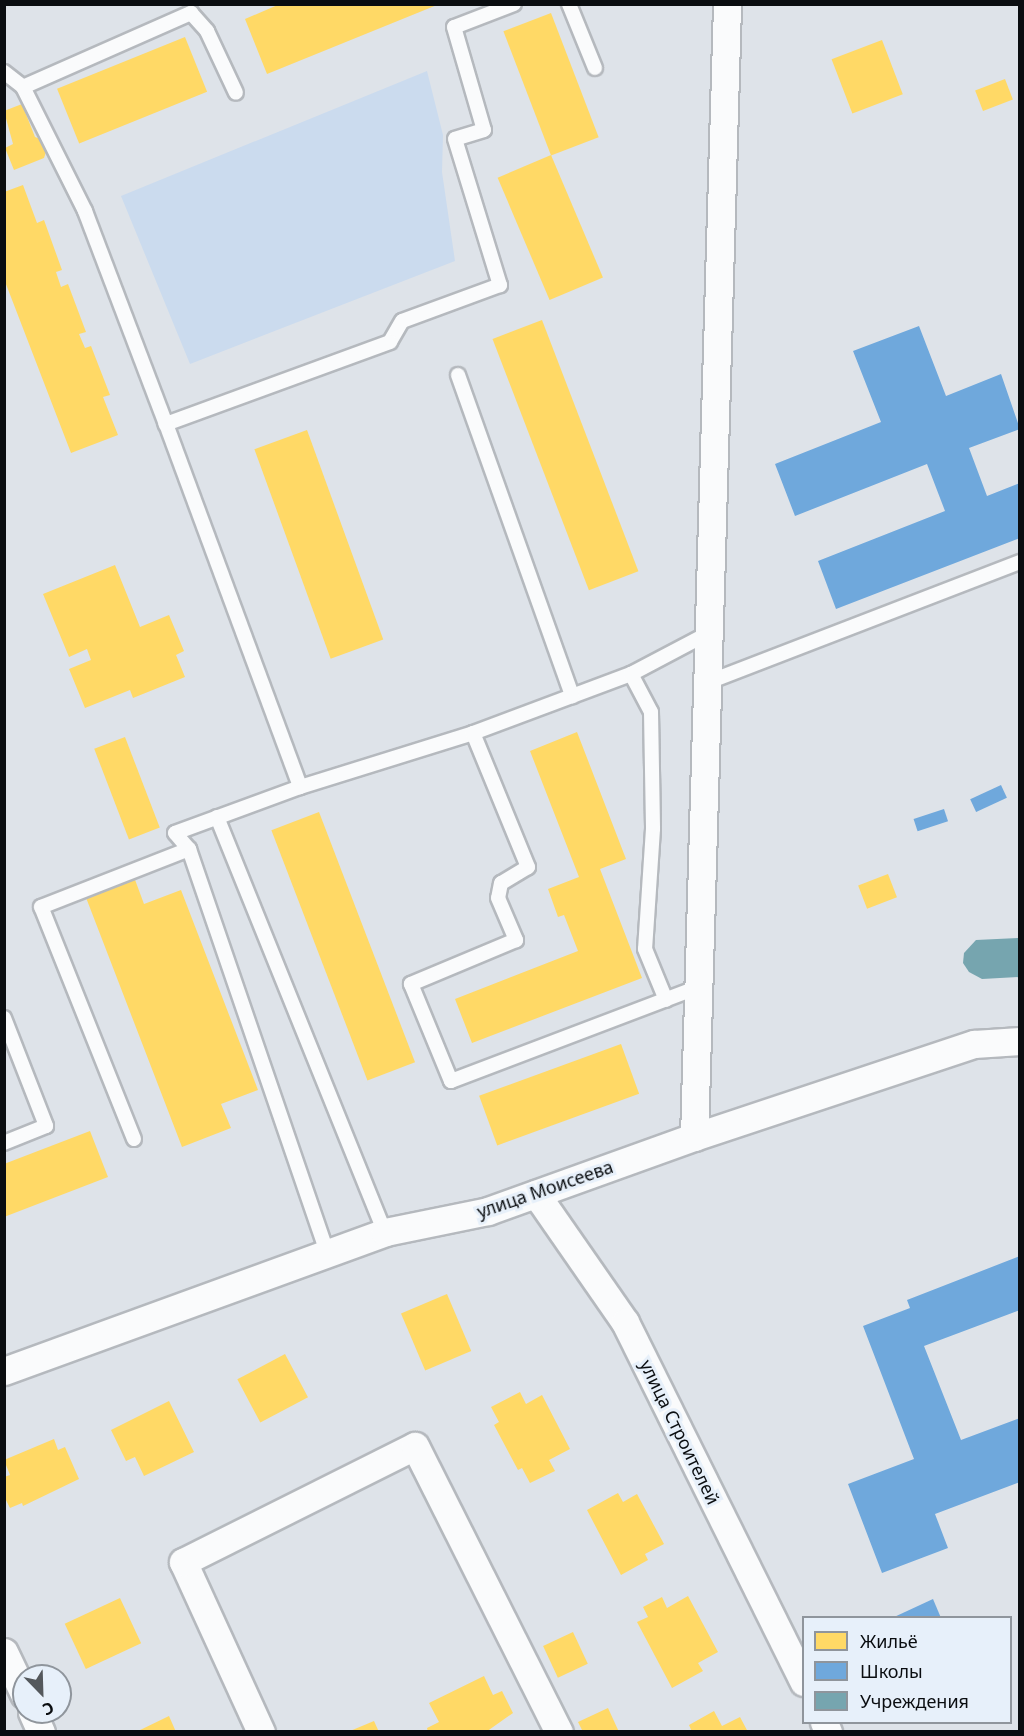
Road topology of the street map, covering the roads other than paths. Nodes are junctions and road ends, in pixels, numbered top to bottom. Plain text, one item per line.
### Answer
1 (513, 4) edge
2 (569, 4) edge
3 (727, 4) edge
4 (595, 68) dead end
5 (4, 72) edge
6 (24, 87) junction
7 (236, 93) dead end
8 (458, 375) dead end
9 (166, 424) junction
10 (1020, 562) edge
11 (707, 634) junction
12 (631, 674) junction
13 (706, 683) junction
14 (572, 696) junction
15 (473, 733) junction
16 (300, 787) junction
17 (217, 817) junction
18 (189, 849) junction
19 (696, 988) junction
20 (666, 1000) junction
21 (4, 1018) edge
22 (1020, 1041) edge
23 (694, 1137) junction
24 (134, 1139) dead end
25 (4, 1143) edge
26 (536, 1194) junction
27 (385, 1232) junction
28 (328, 1255) junction
29 (4, 1371) edge
30 (4, 1652) edge
31 (12, 1669) edge
32 (802, 1678) edge
33 (261, 1731) edge
34 (559, 1731) edge

1 - 9 lane
2 - 4 lane
3 - 11 street
5 - 6 lane
6 - 7 lane
6 - 9 lane
8 - 14 lane
9 - 16 lane
10 - 13 lane
11 - 12 lane
11 - 13 street
12 - 14 lane
12 - 20 lane
13 - 19 street
14 - 15 lane
15 - 16 lane
15 - 20 lane
16 - 17 lane
17 - 18 lane
17 - 27 lane
18 - 24 lane
18 - 28 lane
19 - 20 lane
19 - 23 street
21 - 25 lane
22 - 23 street, улица Моисеева
23 - 26 street, улица Моисеева
26 - 27 street, улица Моисеева
26 - 32 street, улица Строителей
27 - 28 street, улица Моисеева
28 - 29 street, улица Моисеева
30 - 31 street
33 - 34 street

